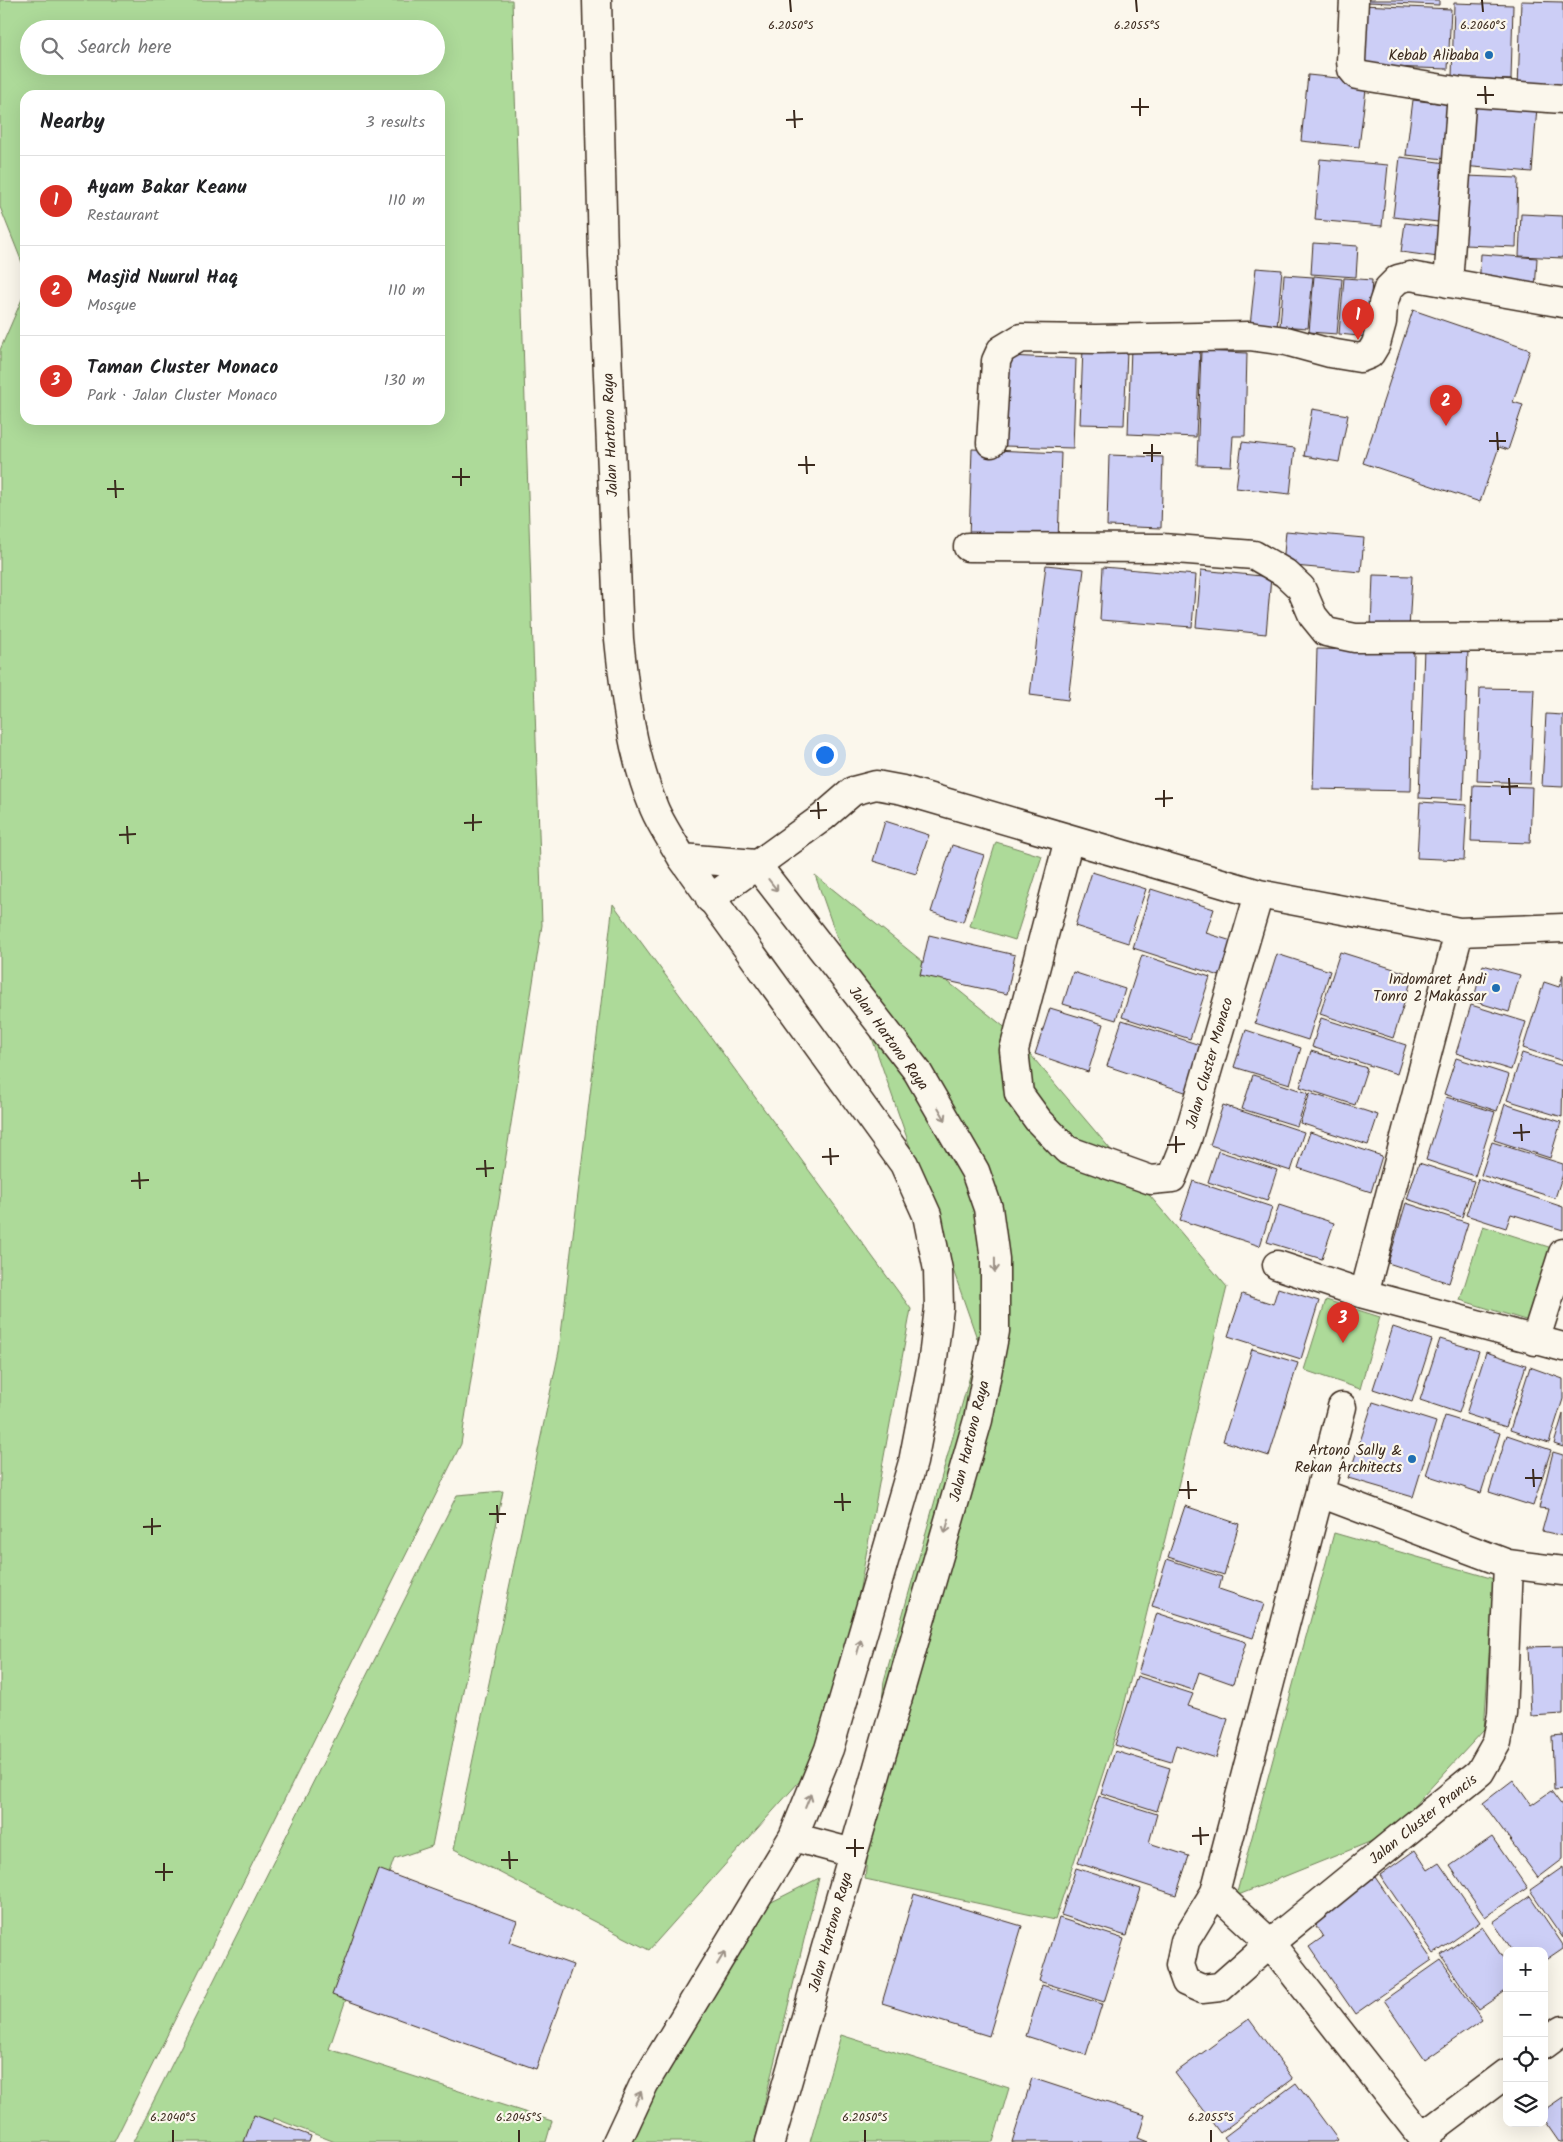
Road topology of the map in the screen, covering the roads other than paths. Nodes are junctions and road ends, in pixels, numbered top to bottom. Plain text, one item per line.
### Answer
1 (597, 0) edge
2 (1354, 0) edge
3 (1462, 92) junction
4 (1563, 99) edge
5 (1448, 283) junction
6 (1563, 304) edge
7 (991, 443) dead end
8 (968, 547) dead end
9 (1563, 637) edge
10 (1069, 839) junction
11 (682, 858) junction
12 (756, 864) junction
13 (1259, 894) junction
14 (710, 899) junction
15 (1563, 928) edge
16 (1459, 932) junction
17 (1563, 1253) edge
18 (1276, 1265) dead end
19 (1364, 1294) junction
20 (1535, 1341) junction
21 (1563, 1348) edge
22 (1342, 1407) dead end
23 (1320, 1493) junction
24 (1508, 1564) junction
25 (1563, 1571) edge
26 (793, 1837) junction
27 (853, 1853) junction
28 (1215, 1892) junction
29 (1270, 1943) junction
30 (1563, 2030) edge
31 (1548, 2041) edge
32 (1503, 2076) edge
33 (1424, 2139) edge
34 (618, 2142) edge
35 (770, 2142) edge

1 - 11 street, Jalan Hartono Raya
2 - 3 street
3 - 4 street
3 - 5 street
5 - 6 street
5 - 7 street
8 - 9 street
10 - 12 street
10 - 13 street
10 - 13 street, Jalan Cluster Monaco
11 - 12 street
11 - 14 street, Jalan Hartono Raya
12 - 14 street
12 -> 27 street, Jalan Hartono Raya
13 - 16 street
26 -> 14 street, Jalan Hartono Raya
15 - 16 street
16 - 19 street
17 - 20 street
18 - 19 street
19 - 20 street
20 - 21 street
22 - 23 street, Jalan Cluster Prancis
23 - 24 street
23 - 28 street, Jalan Cluster Prancis
24 - 25 street
24 - 29 street, Jalan Cluster Prancis
26 - 27 street
34 -> 26 street, Jalan Hartono Raya
27 - 35 street, Jalan Hartono Raya
28 - 29 street
28 - 29 street, Jalan Cluster Prancis
29 - 33 street
30 - 31 street
32 - 33 street

